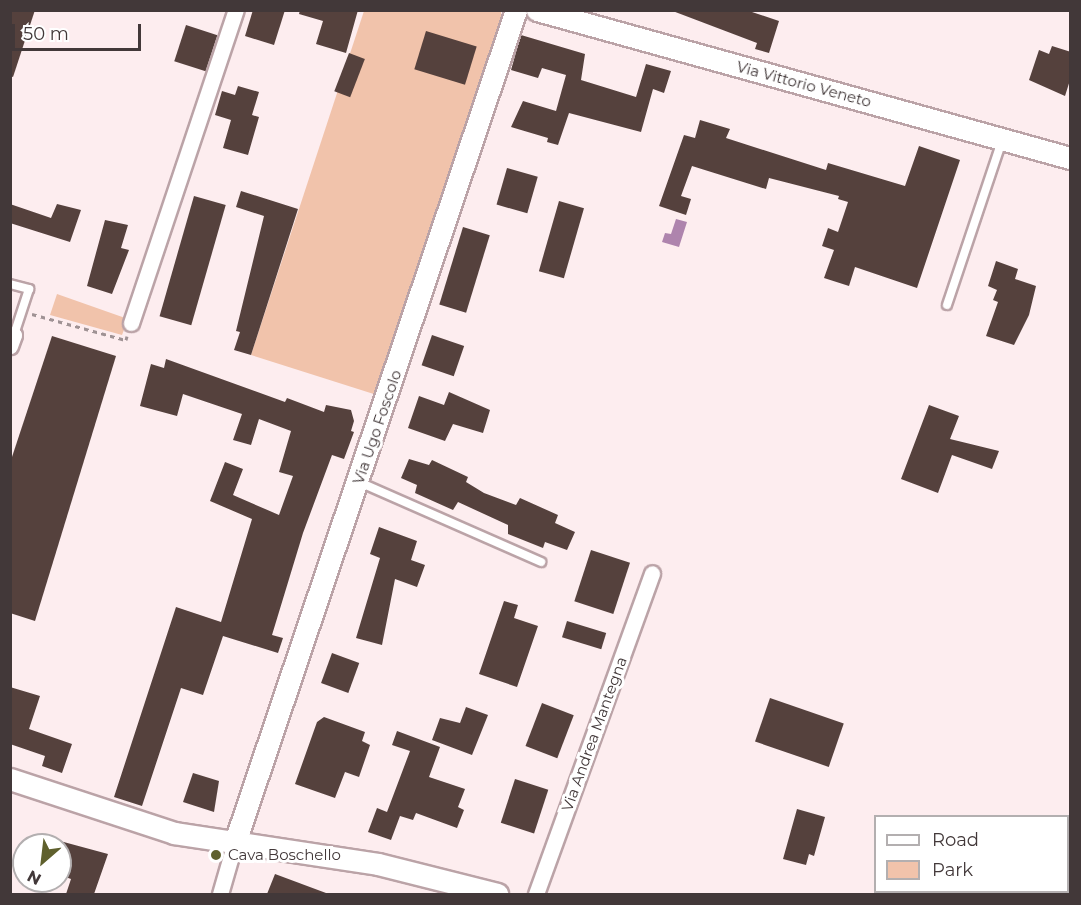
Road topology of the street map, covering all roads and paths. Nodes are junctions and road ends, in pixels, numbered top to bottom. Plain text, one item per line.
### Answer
1 (236, 10) edge
2 (516, 10) edge
3 (537, 10) edge
4 (1002, 139) junction
5 (1071, 158) edge
6 (10, 284) edge
7 (947, 305) dead end
8 (22, 311) junction
9 (131, 323) joint
10 (12, 338) edge
11 (358, 481) junction
12 (541, 562) dead end
13 (652, 573) dead end
14 (10, 779) edge
15 (235, 842) junction
16 (220, 894) edge
17 (497, 894) edge
18 (536, 894) edge

1 - 9 street
2 - 11 main road, Via Ugo Foscolo
3 - 4 main road, Via Vittorio Veneto
4 - 5 main road, Via Vittorio Veneto
4 - 7 lane
6 - 8 lane
8 - 9 path
8 - 10 lane
11 - 12 lane
11 - 15 main road, Via Ugo Foscolo
13 - 18 street, Via Andrea Mantegna
14 - 15 main road
15 - 16 street
15 - 17 main road

